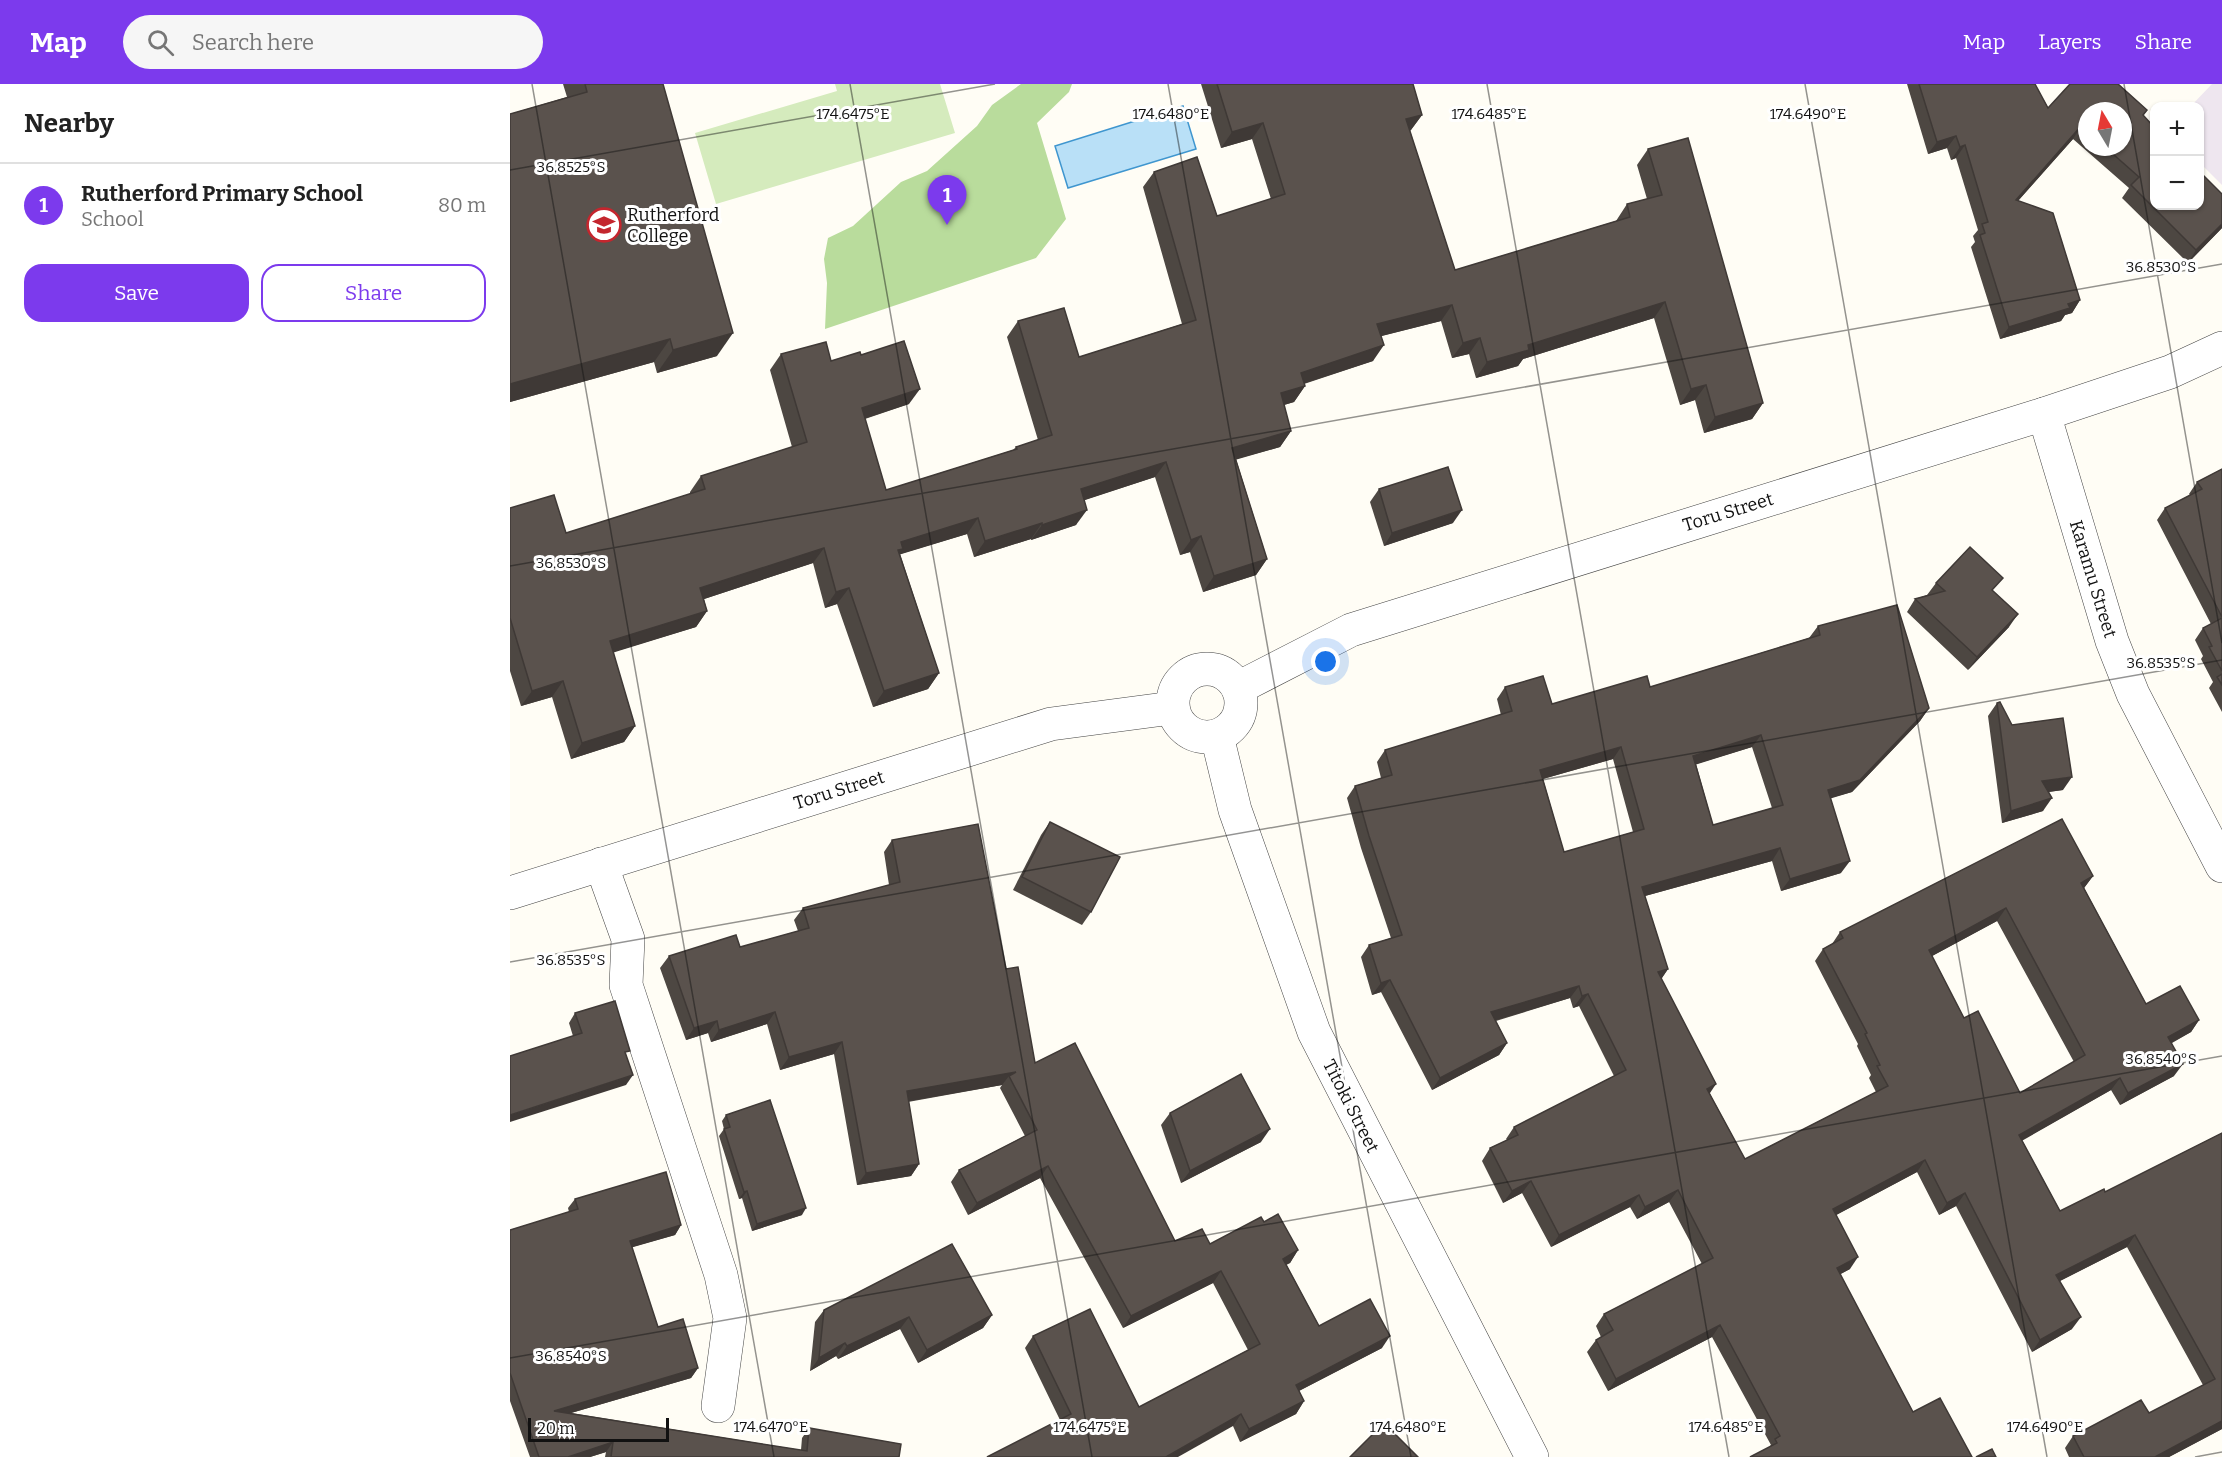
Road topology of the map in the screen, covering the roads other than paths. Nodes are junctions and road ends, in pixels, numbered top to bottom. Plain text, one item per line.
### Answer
1 (2222, 348) edge
2 (2044, 414) junction
3 (1238, 688) junction
4 (1172, 708) junction
5 (1216, 736) junction
6 (601, 864) junction
7 (2222, 866) edge
8 (510, 893) edge
9 (718, 1406) dead end
10 (1532, 1457) edge

1 - 2 street, Toru Street
2 - 3 street, Toru Street
2 - 7 street, Karamu Street
3 - 4 street
3 - 5 street
4 - 5 street
4 - 6 street, Toru Street
5 - 10 street, Titoki Street
6 - 8 street, Toru Street
6 - 9 street

